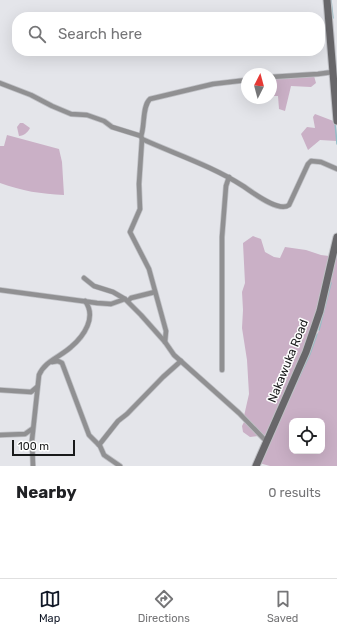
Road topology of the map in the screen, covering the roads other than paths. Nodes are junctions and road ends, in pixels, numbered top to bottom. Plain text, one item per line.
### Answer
1 (327, 0) edge
2 (333, 72) junction
3 (277, 77) edge
4 (241, 81) edge
5 (0, 82) edge
6 (337, 121) edge
7 (141, 137) junction
8 (337, 169) edge
9 (229, 177) junction
10 (337, 242) edge
11 (84, 278) dead end
12 (0, 290) edge
13 (155, 292) junction
14 (126, 300) junction
15 (86, 301) junction
16 (96, 303) junction
17 (90, 309) junction
18 (165, 342) junction
19 (181, 361) junction
20 (50, 362) junction
21 (222, 370) dead end
22 (37, 387) junction
23 (0, 390) edge
24 (31, 392) junction
25 (36, 396) junction
26 (33, 429) junction
27 (0, 434) edge
28 (25, 434) junction
29 (32, 440) junction
30 (266, 441) junction
31 (98, 445) junction
32 (33, 466) edge
33 (120, 466) edge
34 (256, 466) edge

1 - 2 main road
2 - 3 street
2 - 6 main road
4 - 7 street
5 - 7 street
7 - 9 street
7 - 13 street
8 - 9 street
9 - 21 street
10 - 30 main road, Nakawuka Road
11 - 14 street
12 - 15 street
13 - 14 street
13 - 18 street
14 - 16 street
14 - 18 street
15 - 16 street
15 - 17 street
16 - 17 street
17 - 20 street
18 - 19 street
19 - 30 street
19 - 31 street
20 - 22 street
20 - 31 street
22 - 24 street
22 - 25 street
23 - 24 street
24 - 25 street
25 - 26 street
26 - 28 street
26 - 29 street
27 - 28 street
28 - 29 street
29 - 32 street
30 - 34 main road, Nakawuka Road
31 - 33 street

